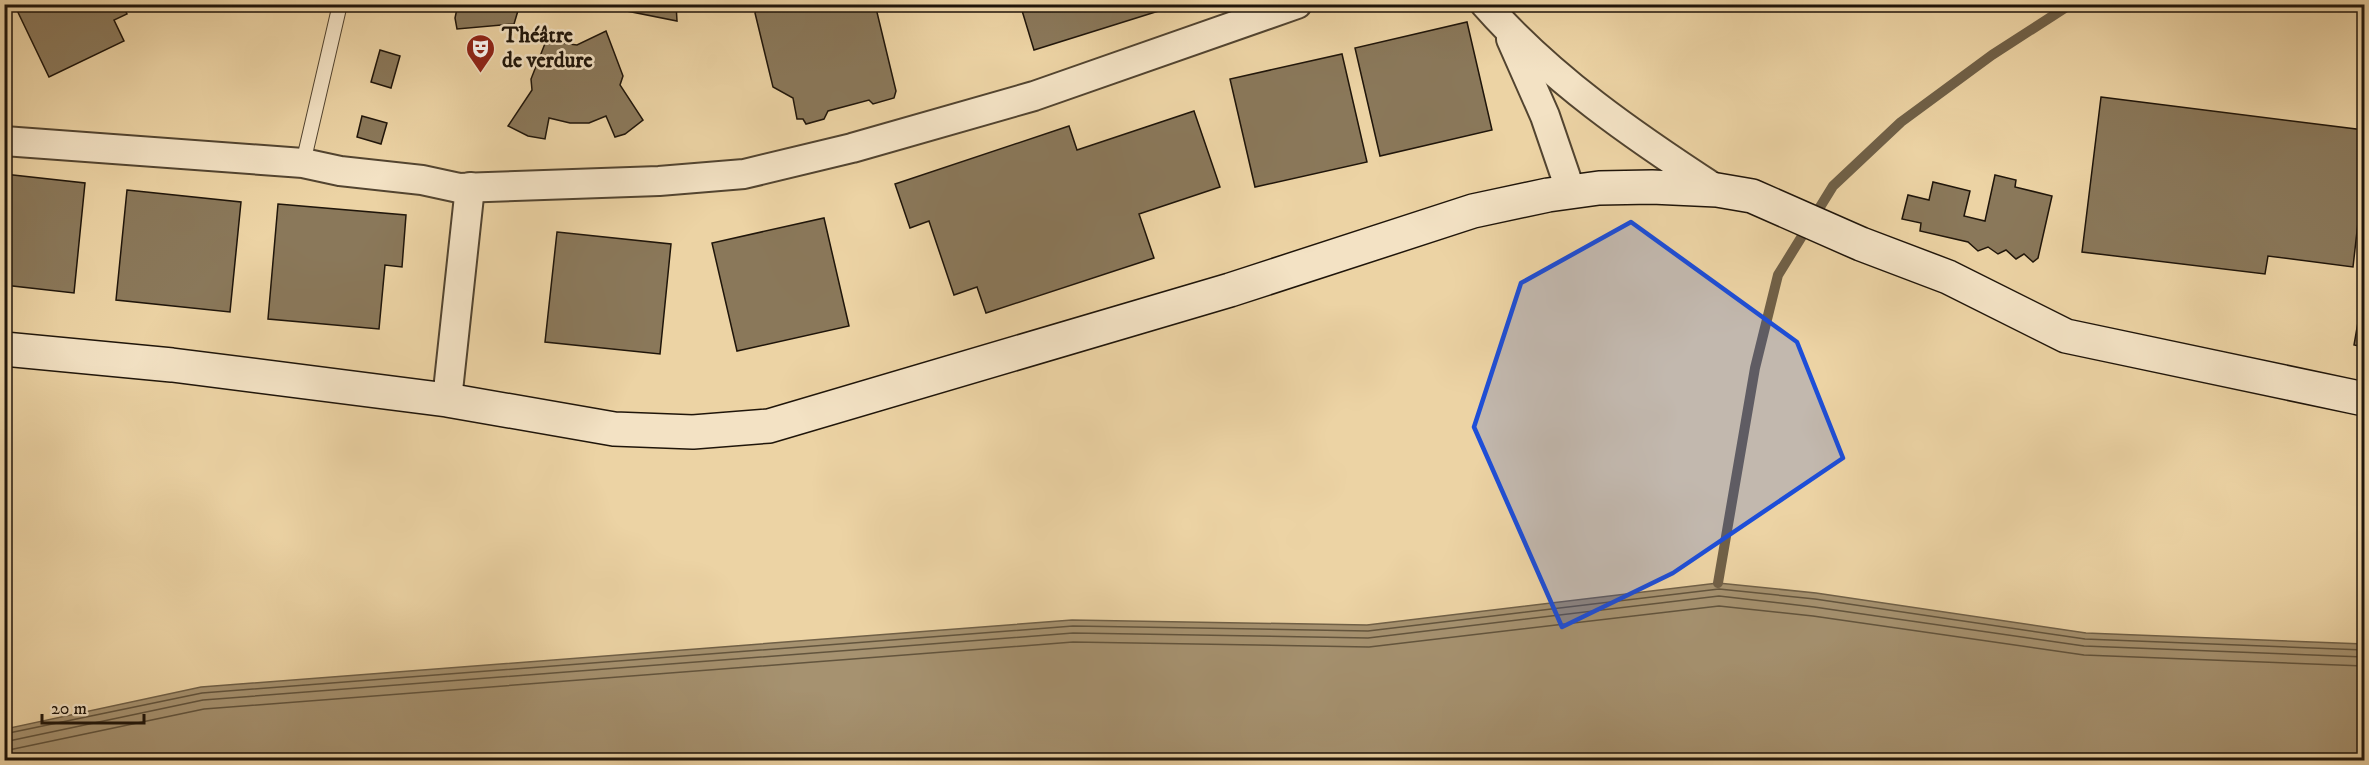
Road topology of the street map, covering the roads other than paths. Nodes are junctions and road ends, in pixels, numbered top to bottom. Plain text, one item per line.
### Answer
1 (340, 4) edge
2 (1298, 4) edge
3 (1485, 4) edge
4 (1505, 27) junction
5 (4, 141) edge
6 (303, 163) junction
7 (470, 187) junction
8 (1717, 190) junction
9 (1571, 192) junction
10 (4, 349) edge
11 (2364, 399) edge
12 (447, 400) junction

1 - 6 lane
2 - 7 street
3 - 4 street
4 - 8 street
4 - 9 street
5 - 6 street
6 - 7 street
7 - 12 street
8 - 9 street
8 - 11 street
9 - 12 street
10 - 12 street

